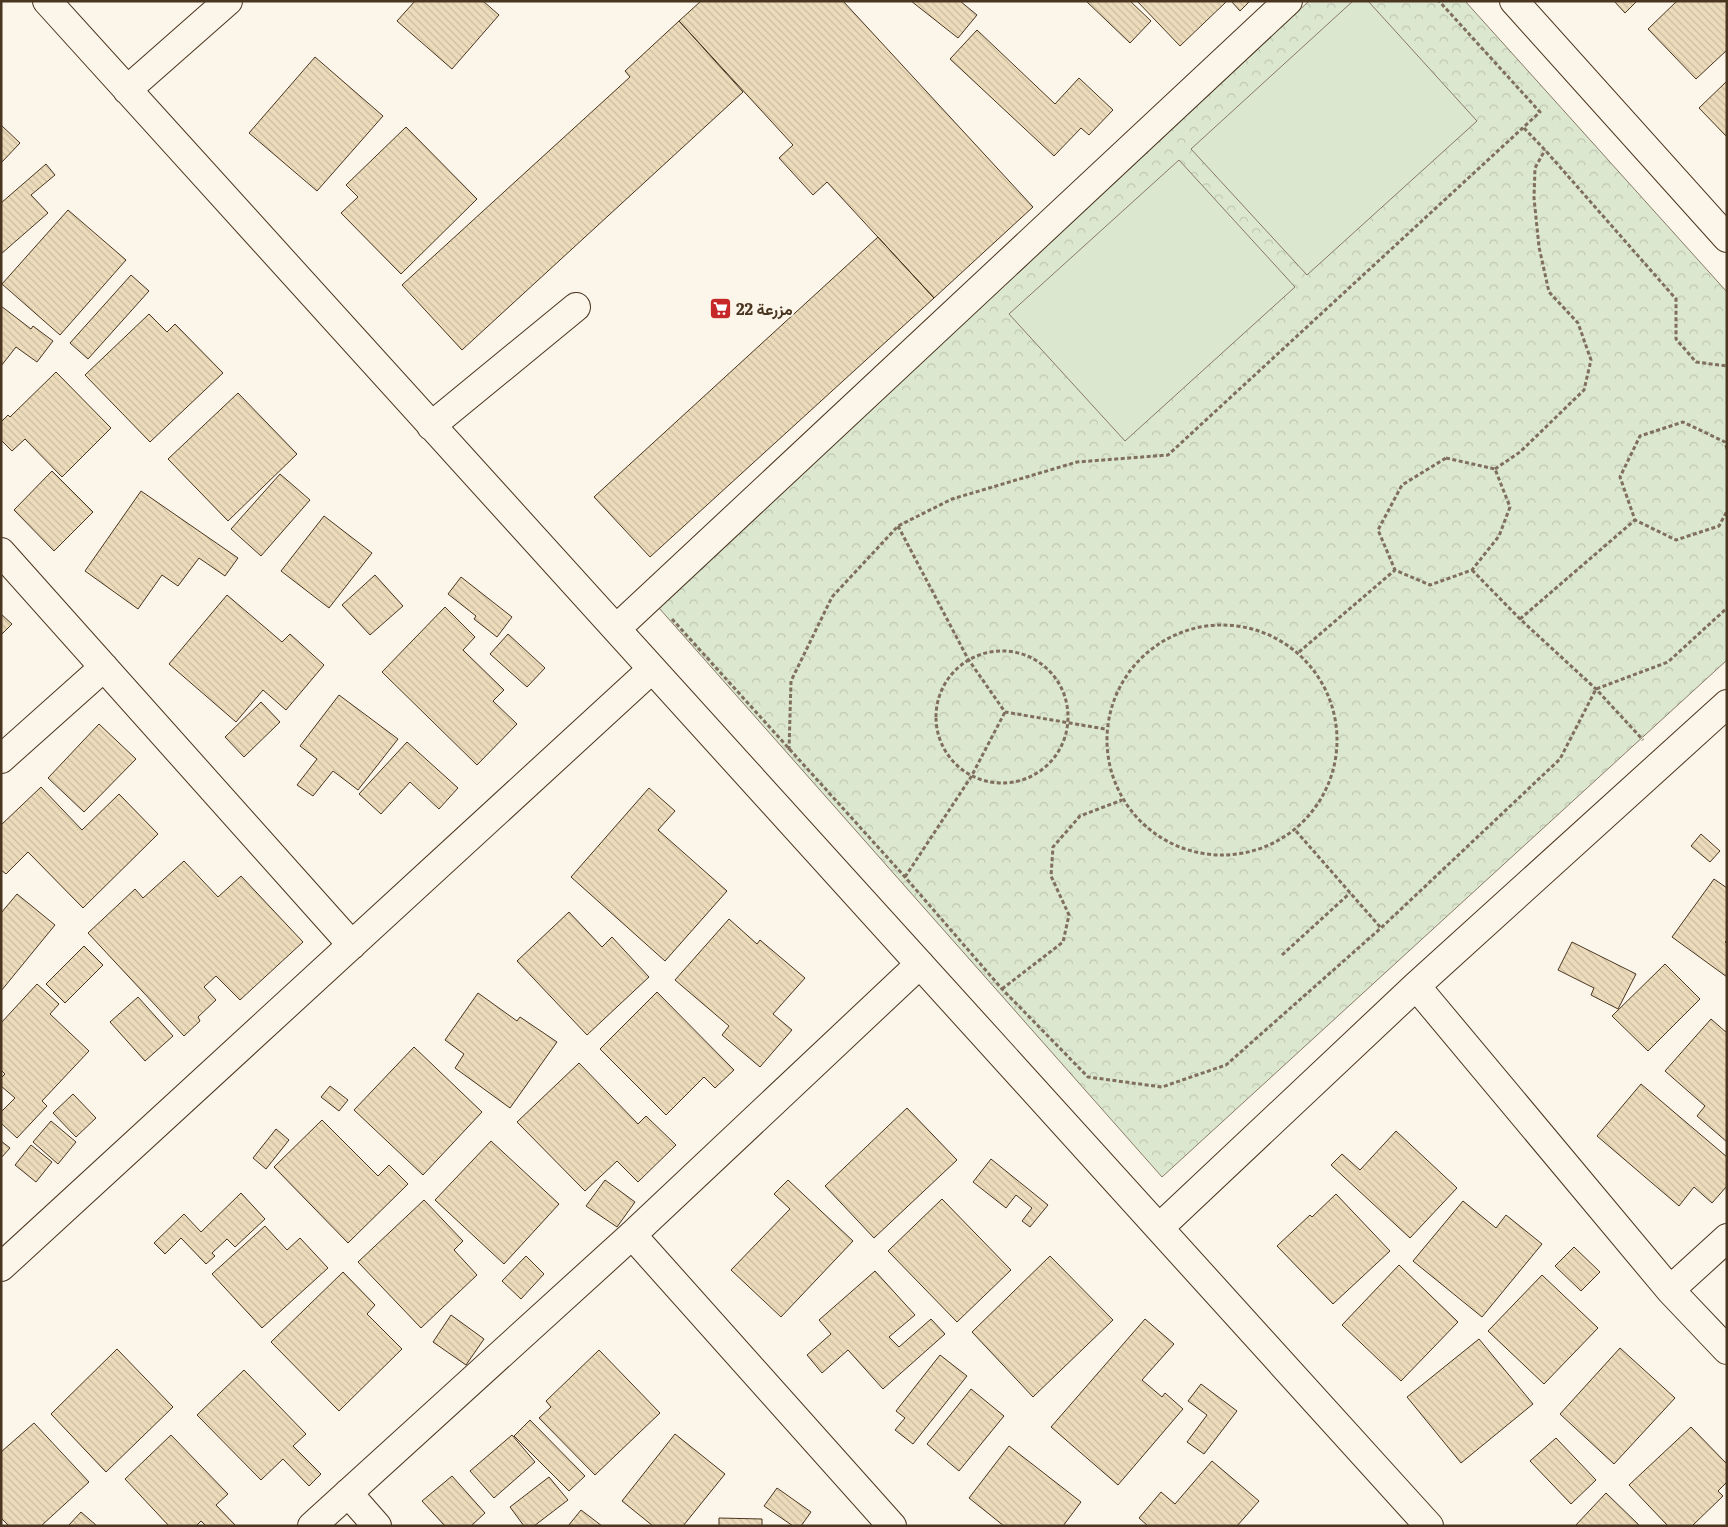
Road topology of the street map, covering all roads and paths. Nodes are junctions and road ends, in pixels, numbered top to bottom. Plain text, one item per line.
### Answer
1 (47, 1) edge
2 (228, 1) edge
3 (1288, 1) edge
4 (1439, 1) edge
5 (1514, 1) edge
6 (127, 90) junction
7 (1524, 128) junction
8 (1545, 150) junction
9 (1727, 238) edge
10 (576, 307) dead end
11 (1727, 366) edge
12 (431, 426) junction
13 (1727, 448) edge
14 (1495, 469) junction
15 (1727, 511) edge
16 (1635, 520) junction
17 (898, 526) junction
18 (1, 552) edge
19 (1395, 570) junction
20 (1472, 570) junction
21 (651, 596) junction
22 (1727, 608) edge
23 (1520, 619) junction
24 (616, 629) junction
25 (1299, 652) junction
26 (968, 659) junction
27 (104, 667) junction
28 (652, 669) junction
29 (1596, 690) junction
30 (1727, 704) edge
31 (1005, 712) junction
32 (1070, 723) junction
33 (1106, 729) junction
34 (789, 750) junction
35 (1, 759) edge
36 (1663, 762) junction
37 (971, 777) junction
38 (1122, 800) junction
39 (1295, 831) junction
40 (905, 877) junction
41 (1350, 893) junction
42 (1381, 928) junction
43 (352, 945) junction
44 (1282, 955) dead end
45 (920, 964) junction
46 (1416, 986) junction
47 (1002, 989) junction
48 (1160, 1228) junction
49 (632, 1236) junction
50 (1727, 1238) edge
51 (1, 1268) edge
52 (1670, 1290) junction
53 (1727, 1350) edge
54 (348, 1493) junction
55 (312, 1526) edge
56 (378, 1526) edge
57 (892, 1526) edge
58 (1429, 1526) edge

1 - 6 street
2 - 6 street
3 - 21 street
4 - 7 path
5 - 9 street
6 - 12 street
7 - 8 path
7 - 17 path
8 - 11 path
8 - 14 path
10 - 12 street
12 - 24 street
13 - 16 path
14 - 19 path
14 - 20 path
15 - 16 path
16 - 23 path
17 - 26 path
17 - 34 path
18 - 27 street
19 - 20 path
19 - 25 path
20 - 23 path
21 - 24 street
21 - 34 path
22 - 29 path
23 - 29 path
24 - 28 street
25 - 33 path
25 - 39 path
26 - 31 path
26 - 32 path
26 - 37 path
27 - 35 street
27 - 43 street
28 - 43 street
28 - 45 street
29 - 36 path
29 - 42 path
30 - 36 street
31 - 32 path
31 - 37 path
32 - 33 path
32 - 37 path
33 - 38 path
34 - 40 path
36 - 46 street
37 - 40 path
38 - 39 path
38 - 47 path
39 - 41 path
40 - 47 path
41 - 42 path
41 - 44 path
42 - 47 path
43 - 51 street
45 - 48 street
45 - 49 street
46 - 48 street
46 - 52 street
48 - 58 street
49 - 54 street
49 - 57 street
50 - 52 street
52 - 53 street
54 - 55 street
54 - 56 street

